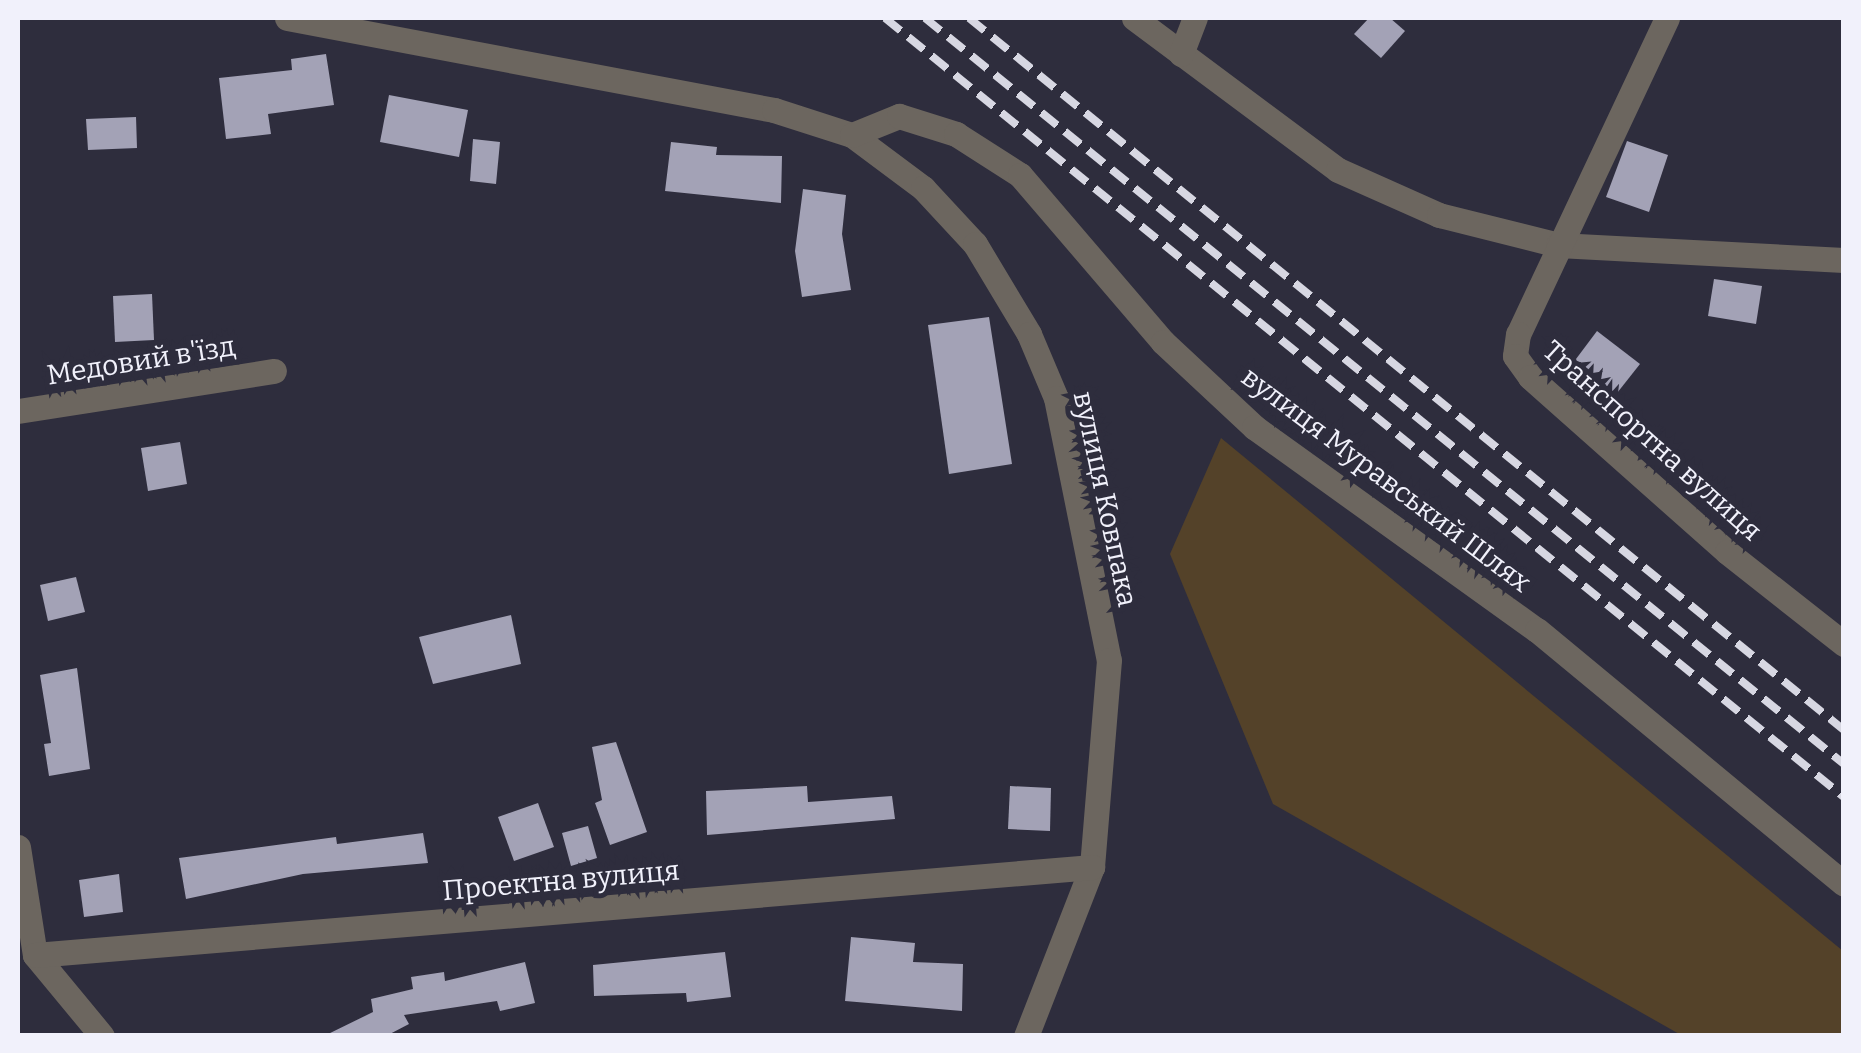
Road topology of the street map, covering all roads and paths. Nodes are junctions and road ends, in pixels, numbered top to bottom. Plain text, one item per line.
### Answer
1 (286, 18) edge
2 (1134, 18) edge
3 (1195, 18) edge
4 (1667, 18) edge
5 (344, 24) edge
6 (1181, 54) junction
7 (852, 136) junction
8 (1558, 245) junction
9 (1844, 260) edge
10 (274, 371) dead end
11 (18, 411) edge
12 (1844, 644) edge
13 (18, 848) edge
14 (1092, 867) junction
15 (1844, 884) edge
16 (35, 955) junction
17 (102, 1036) edge
18 (1026, 1036) edge

1 - 5 street, вулиця Ковпака
2 - 6 street
3 - 6 street
4 - 8 street, Транспортна вулиця
5 - 7 street, вулиця Ковпака
6 - 8 street
7 - 14 street, вулиця Ковпака
7 - 15 street, вулиця Муравський Шлях
8 - 9 street
8 - 12 street, Транспортна вулиця
10 - 11 street, Медовий в'їзд
13 - 16 street
14 - 16 street, Проектна вулиця
14 - 18 street, вулиця Ковпака
16 - 17 street

